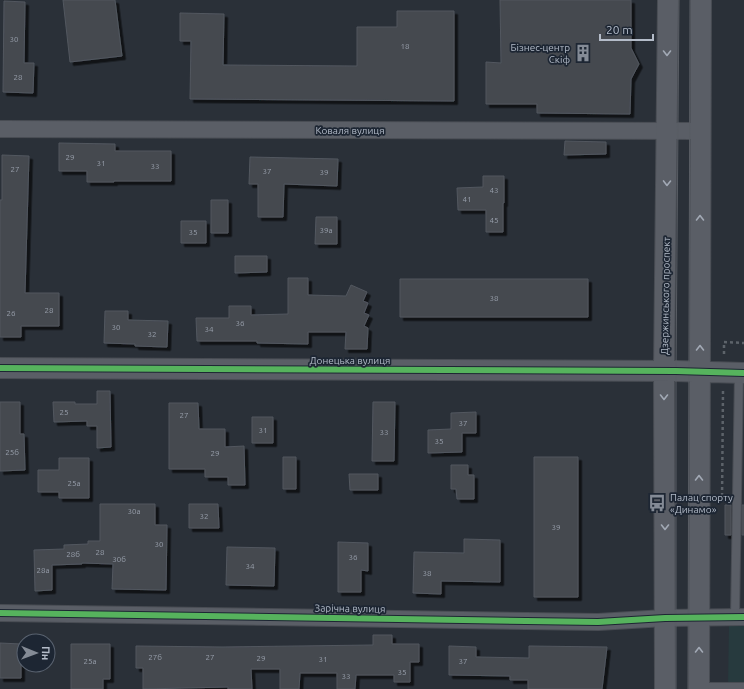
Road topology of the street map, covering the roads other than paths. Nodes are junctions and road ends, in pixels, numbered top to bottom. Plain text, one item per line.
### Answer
1 (668, 0) edge
2 (701, 0) edge
3 (0, 129) edge
4 (667, 131) junction
5 (700, 131) junction
6 (0, 368) edge
7 (664, 372) junction
8 (700, 372) junction
9 (742, 373) edge
10 (0, 613) edge
11 (740, 617) edge
12 (665, 618) junction
13 (699, 618) junction
14 (744, 687) edge
15 (699, 688) edge
16 (665, 689) edge

1 -> 4 street, Дзержинського проспект
2 - 5 street
3 - 4 street, Коваля вулиця
4 - 5 street, Коваля вулиця
4 -> 7 street, Дзержинського проспект
8 -> 5 street
6 - 7 street, Донецька вулиця
7 - 8 street, Донецька вулиця
7 -> 12 street, Дзержинського проспект
8 - 9 street
13 -> 8 street
9 - 11 lane
10 - 12 street, Зарічна вулиця
11 - 13 street
12 - 13 street, Зарічна вулиця
12 - 16 street, Дзержинського проспект
15 -> 13 street
14 - 15 lane

